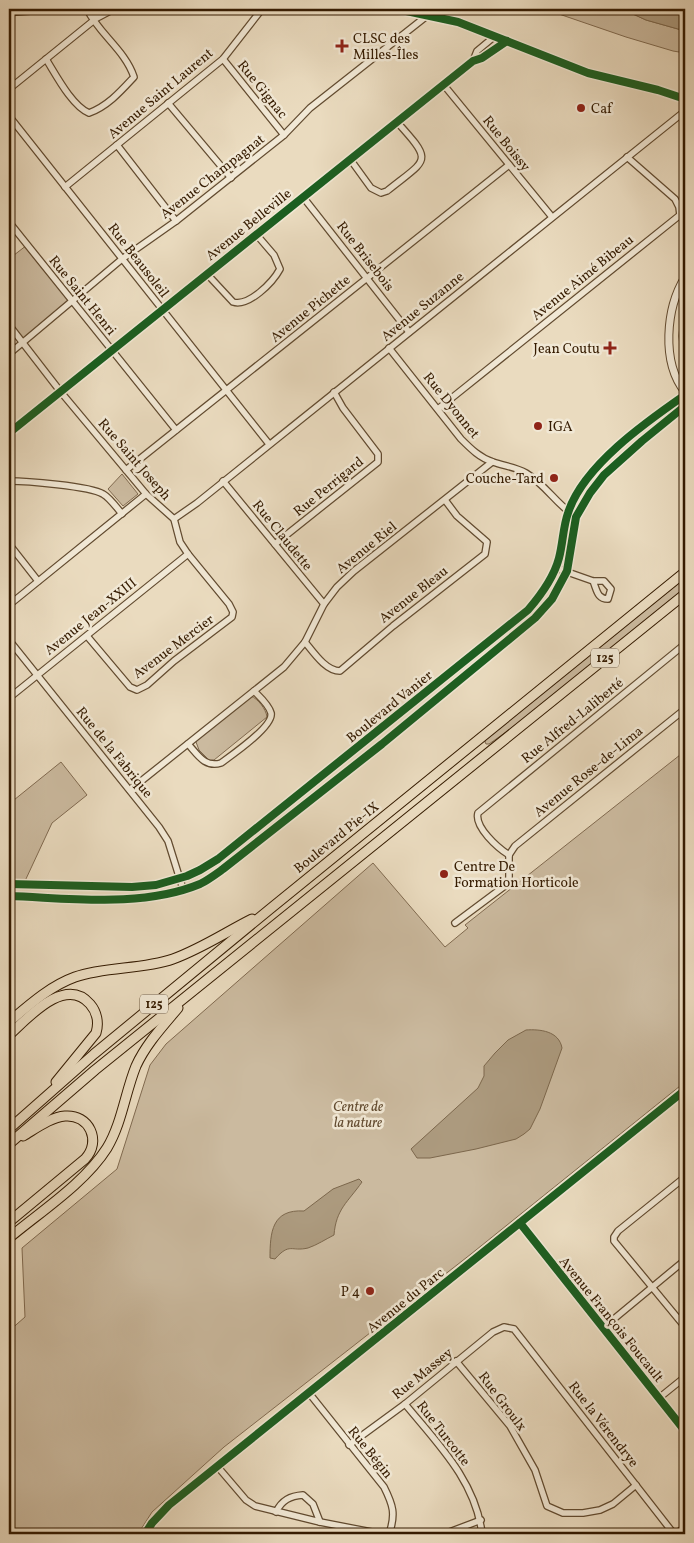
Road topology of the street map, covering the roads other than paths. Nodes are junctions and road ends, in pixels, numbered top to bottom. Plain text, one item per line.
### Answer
1 (52, 9) edge
2 (87, 9) edge
3 (100, 9) edge
4 (114, 9) edge
5 (262, 9) edge
6 (397, 9) edge
7 (9, 12) edge
8 (428, 15) junction
9 (94, 20) junction
10 (495, 36) junction
11 (507, 41) junction
12 (46, 59) junction
13 (223, 59) junction
14 (472, 61) junction
15 (443, 84) junction
16 (9, 89) edge
17 (685, 99) edge
18 (168, 103) junction
19 (685, 111) edge
20 (9, 116) edge
21 (396, 122) junction
22 (284, 135) junction
23 (117, 145) junction
24 (627, 158) junction
25 (350, 159) junction
26 (509, 165) junction
27 (231, 178) junction
28 (65, 187) junction
29 (303, 197) junction
30 (552, 218) junction
31 (176, 221) junction
32 (9, 222) edge
33 (256, 234) junction
34 (122, 259) junction
35 (206, 274) junction
36 (685, 277) edge
37 (367, 278) junction
38 (72, 301) junction
39 (162, 309) junction
40 (685, 314) edge
41 (9, 325) edge
42 (410, 332) junction
43 (22, 343) junction
44 (389, 348) junction
45 (112, 350) junction
46 (9, 354) edge
47 (685, 356) edge
48 (226, 390) junction
49 (60, 391) junction
50 (334, 392) junction
51 (685, 393) edge
52 (685, 406) edge
53 (438, 409) junction
54 (176, 430) junction
55 (9, 433) edge
56 (269, 444) junction
57 (492, 462) junction
58 (126, 470) junction
59 (9, 481) edge
60 (223, 481) junction
61 (146, 494) junction
62 (445, 500) junction
63 (568, 512) junction
64 (122, 514) junction
65 (576, 517) junction
66 (174, 518) junction
67 (9, 544) edge
68 (275, 544) junction
69 (188, 554) junction
70 (556, 568) junction
71 (567, 571) junction
72 (685, 572) edge
73 (38, 581) junction
74 (593, 581) dead end
75 (685, 594) edge
76 (685, 601) edge
77 (324, 604) junction
78 (9, 605) edge
79 (664, 611) junction
80 (233, 612) joint
81 (87, 636) junction
82 (9, 640) edge
83 (305, 642) junction
84 (685, 644) edge
85 (37, 675) junction
86 (254, 691) junction
87 (9, 698) edge
88 (685, 708) edge
89 (188, 744) junction
90 (130, 790) junction
91 (509, 855) junction
92 (180, 878) junction
93 (9, 884) edge
94 (183, 889) junction
95 (9, 896) edge
96 (270, 909) junction
97 (456, 923) dead end
98 (189, 994) junction
99 (9, 1022) edge
100 (9, 1035) edge
101 (685, 1090) edge
102 (40, 1101) junction
103 (9, 1129) edge
104 (9, 1144) edge
105 (685, 1176) edge
106 (9, 1222) edge
107 (520, 1223) junction
108 (9, 1238) edge
109 (685, 1260) edge
110 (652, 1287) junction
111 (685, 1327) edge
112 (603, 1328) junction
113 (514, 1329) joint
114 (456, 1361) junction
115 (685, 1377) edge
116 (309, 1393) junction
117 (659, 1398) junction
118 (405, 1404) junction
119 (685, 1431) edge
120 (349, 1445) junction
121 (217, 1466) junction
122 (636, 1485) junction
123 (276, 1512) junction
124 (480, 1520) junction
125 (320, 1522) junction
126 (685, 1527) edge
127 (145, 1534) edge
128 (382, 1534) edge
129 (389, 1534) edge
130 (444, 1534) edge
131 (482, 1534) edge
132 (675, 1534) edge

1 - 7 street
2 - 9 street
3 - 9 street
4 - 9 street
5 - 13 street, Avenue Saint Laurent
6 - 8 street
8 - 10 street
8 - 22 street, Avenue Champagnat
9 - 12 street
9 - 12 street
10 - 11 street
10 - 14 street, Avenue Belleville
11 - 14 street, Avenue Belleville
11 - 17 street
12 - 16 street
13 - 18 street, Avenue Saint Laurent
13 - 22 street, Rue Gignac
14 - 15 street, Avenue Belleville
15 - 21 street, Avenue Belleville
15 - 26 street, Rue Boissy
18 - 23 street, Avenue Saint Laurent
18 - 27 street
19 - 24 street, Avenue Suzanne
20 - 28 street, Rue Beausoleil
21 - 25 street, Avenue Belleville
21 - 25 street
22 - 27 street, Avenue Champagnat
23 - 28 street, Avenue Saint Laurent
23 - 31 street
24 - 30 street, Avenue Suzanne
24 - 53 street, Avenue Aimé Bibeau
25 - 29 street, Avenue Belleville
26 - 30 street, Rue Boissy
26 - 37 street, Avenue Pichette
27 - 31 street, Avenue Champagnat
28 - 34 street, Rue Beausoleil
29 - 33 street, Avenue Belleville
29 - 37 street, Rue Brisebois
30 - 42 street, Avenue Suzanne
31 - 34 street, Avenue Champagnat
32 - 38 street, Rue Saint Henri
33 - 35 street, Avenue Belleville
33 - 35 street
34 - 38 street, Avenue Champagnat
34 - 39 street, Rue Beausoleil
35 - 39 street, Avenue Belleville
36 - 51 street
37 - 42 street, Rue Brisebois
37 - 48 street, Avenue Pichette
38 - 43 street, Avenue Champagnat
38 - 45 street, Rue Saint Henri
39 - 45 street, Avenue Belleville
39 - 48 street, Rue Beausoleil
40 - 47 street
41 - 43 street, Rue Saint Joseph
42 - 44 street, Avenue Suzanne
43 - 46 street, Avenue Champagnat
43 - 49 street, Rue Saint Joseph
44 - 50 street, Avenue Suzanne
44 - 53 street, Rue Dyonnet
45 - 49 street, Avenue Belleville
45 - 54 street, Rue Saint Henri
48 - 54 street, Avenue Pichette
48 - 56 street, Rue Beausoleil
49 - 55 street, Avenue Belleville
49 - 58 street, Rue Saint Joseph
50 - 56 street, Avenue Suzanne
50 - 68 street, Rue Perrigard
51 - 63 street, Boulevard Vanier
52 - 65 street, Boulevard Vanier
53 - 57 street, Rue Dyonnet
54 - 58 street, Avenue Pichette
56 - 60 street, Avenue Suzanne
57 - 62 street, Avenue Riel
57 - 63 street, Rue Dyonnet
58 - 61 street, Rue Saint Joseph
59 - 64 street
60 - 66 street, Avenue Suzanne
60 - 68 street, Rue Claudette
61 - 64 street
61 - 66 street, Rue Saint Joseph
62 - 77 street, Avenue Riel
62 - 83 street, Avenue Bleau
63 - 65 street, Rue Dyonnet
63 - 70 street, Boulevard Vanier
64 - 73 street
65 - 71 street, Boulevard Vanier
66 - 69 street, Rue Saint Joseph
67 - 73 street
68 - 77 street, Rue Claudette
69 - 80 street, Rue Saint Joseph
69 - 81 street, Avenue Jean-XXIII
70 - 71 street
70 - 92 street, Boulevard Vanier
71 - 74 street
71 - 94 street, Boulevard Vanier
72 - 96 highway, Boulevard Pie-IX / 125
73 - 78 street
75 - 79 highway, 125
76 - 79 highway
77 - 83 street, Avenue Riel
79 - 98 highway, 125
80 - 81 street, Avenue Mercier
81 - 85 street, Avenue Jean-XXIII
82 - 85 street, Rue de la Fabrique
83 - 86 street, Avenue Riel
84 - 91 street, Rue Alfred-Laliberté
85 - 87 street, Avenue Jean-XXIII
85 - 90 street, Rue de la Fabrique
86 - 89 street, Avenue Riel
86 - 89 street
88 - 91 street, Avenue Rose-de-Lima
89 - 90 street, Avenue Riel
90 - 92 street, Rue de la Fabrique
91 - 97 street
92 - 93 street, Boulevard Vanier
92 - 94 street, Rue de la Fabrique
94 - 95 street, Boulevard Vanier
96 - 99 highway
96 - 102 highway, Boulevard Pie-IX / 125
98 - 104 highway, 125
98 - 108 highway
100 - 102 highway
101 - 107 street, Avenue du Parc
102 - 103 highway, Boulevard Pie-IX / 125
104 - 106 highway
105 - 110 street
107 - 112 street, Avenue François Foucault
107 - 116 street, Avenue du Parc
109 - 110 street
110 - 111 street
110 - 112 street
112 - 117 street, Avenue François Foucault
113 - 114 street, Rue Massey
113 - 122 street, Rue la Vérendrye
114 - 118 street, Rue Massey
114 - 122 street, Rue Groulx
115 - 117 street
116 - 120 street, Rue Bégin
116 - 121 street, Avenue du Parc
117 - 119 street, Avenue François Foucault
118 - 120 street, Rue Massey
118 - 124 street, Rue Turcotte
120 - 129 street, Rue Bégin
121 - 123 street
121 - 127 street, Avenue du Parc
122 - 132 street, Rue la Vérendrye
123 - 125 street
123 - 125 street
124 - 130 street
124 - 131 street, Rue Turcotte
125 - 128 street
126 - 132 street

